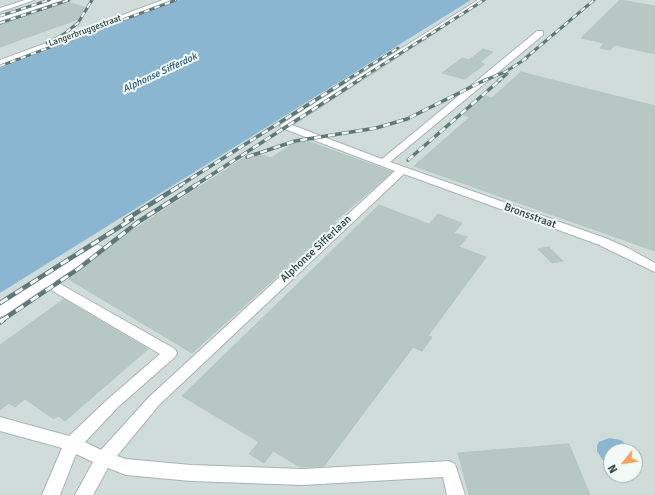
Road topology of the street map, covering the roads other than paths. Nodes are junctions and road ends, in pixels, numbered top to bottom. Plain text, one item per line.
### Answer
1 (31, 0) edge
2 (60, 0) edge
3 (169, 0) edge
4 (482, 0) edge
5 (0, 10) edge
6 (0, 19) edge
7 (540, 33) dead end
8 (0, 63) edge
9 (384, 163) junction
10 (402, 170) junction
11 (97, 249) dead end
12 (655, 268) edge
13 (46, 281) junction
14 (0, 312) edge
15 (0, 424) edge
16 (72, 444) junction
17 (104, 459) junction
18 (51, 495) edge
19 (84, 495) edge
20 (456, 495) edge

1 - 5 street
2 - 6 street
3 - 8 street, Langerbruggestraat
4 - 9 street
7 - 9 street
9 - 10 street
10 - 12 street, Bronsstraat
10 - 17 street, Alphonse Sifferlaan
11 - 13 street
13 - 14 street
13 - 16 street
15 - 16 street
16 - 17 street
16 - 18 street
17 - 19 street, Alphonse Sifferlaan
17 - 20 street

